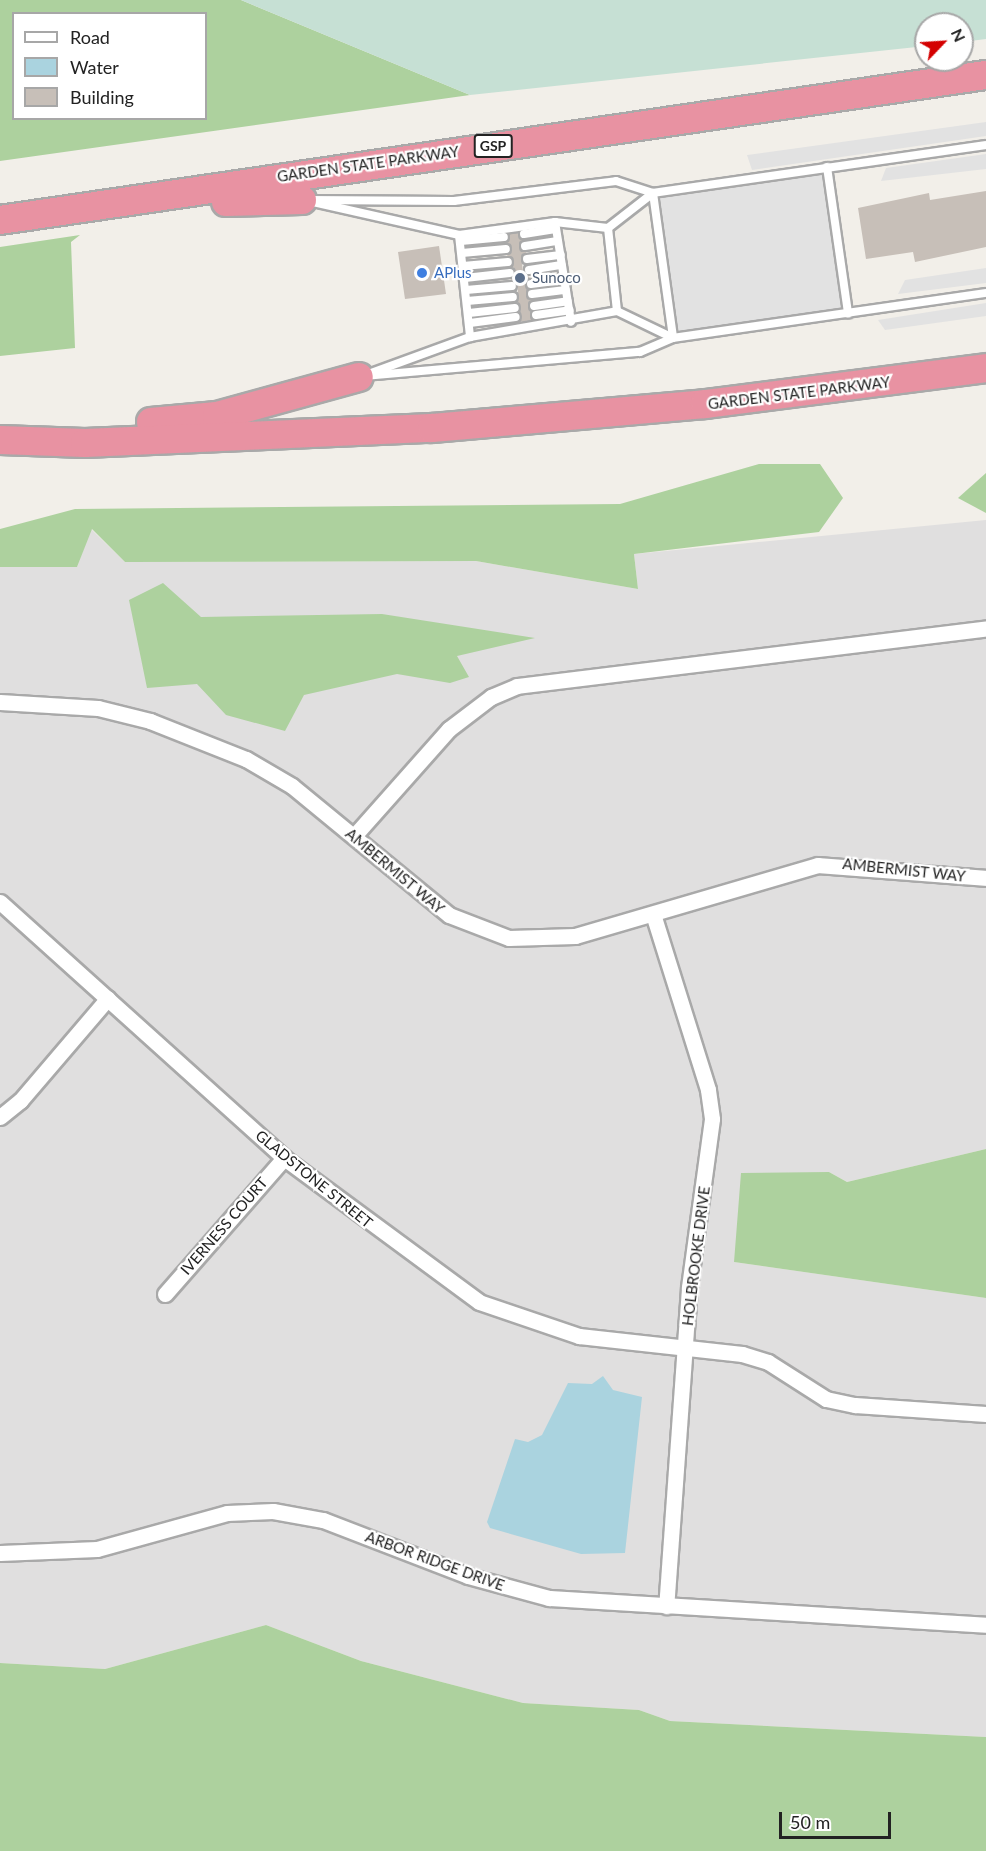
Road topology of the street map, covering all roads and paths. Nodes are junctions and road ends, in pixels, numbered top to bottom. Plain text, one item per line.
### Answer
1 (986, 75) edge
2 (986, 145) edge
3 (827, 167) junction
4 (653, 193) junction
5 (154, 199) junction
6 (302, 200) junction
7 (0, 220) edge
8 (556, 225) junction
9 (608, 228) junction
10 (524, 234) dead end
11 (504, 237) dead end
12 (460, 238) junction
13 (558, 241) junction
14 (525, 246) dead end
15 (506, 249) dead end
16 (462, 253) junction
17 (561, 255) junction
18 (527, 259) dead end
19 (508, 262) dead end
20 (562, 265) junction
21 (464, 266) junction
22 (529, 270) dead end
23 (510, 273) dead end
24 (465, 278) junction
25 (565, 280) junction
26 (531, 284) dead end
27 (512, 286) dead end
28 (466, 290) junction
29 (566, 290) junction
30 (986, 293) edge
31 (532, 294) dead end
32 (513, 297) dead end
33 (468, 301) junction
34 (568, 301) junction
35 (570, 310) junction
36 (617, 311) junction
37 (469, 313) junction
38 (848, 313) junction
39 (470, 322) junction
40 (572, 322) junction
41 (470, 337) junction
42 (673, 338) junction
43 (986, 368) edge
44 (359, 376) junction
45 (0, 438) edge
46 (986, 628) edge
47 (0, 702) edge
48 (354, 836) junction
49 (986, 878) edge
50 (0, 902) edge
51 (653, 914) junction
52 (108, 998) junction
53 (0, 1118) edge
54 (284, 1158) junction
55 (165, 1293) dead end
56 (685, 1348) junction
57 (986, 1414) edge
58 (0, 1553) edge
59 (666, 1606) junction
60 (986, 1625) edge

1 - 5 highway, GARDEN STATE PARKWAY / GSP
2 - 3 lane
3 - 4 lane
3 - 38 lane
4 - 6 lane
4 - 9 lane
4 - 42 lane
5 - 6 highway
5 - 7 highway, GARDEN STATE PARKWAY / GSP
6 - 12 lane
8 - 9 lane
8 - 10 lane
8 - 12 lane
8 - 13 lane
9 - 36 lane
11 - 12 lane
12 - 16 lane
13 - 14 lane
13 - 17 lane
15 - 16 lane
16 - 21 lane
17 - 18 lane
17 - 20 lane
19 - 21 lane
20 - 22 lane
20 - 25 lane
21 - 24 lane
23 - 24 lane
24 - 28 lane
25 - 26 lane
25 - 29 lane
27 - 28 lane
28 - 33 lane
29 - 31 lane
29 - 34 lane
30 - 38 lane
32 - 33 lane
33 - 37 lane
34 - 35 lane
34 - 35 lane
35 - 40 lane
36 - 40 lane
36 - 42 lane
37 - 39 lane
37 - 39 lane
38 - 42 lane
39 - 41 lane
40 - 41 lane
41 - 44 lane
42 - 44 lane
43 - 45 highway, GARDEN STATE PARKWAY
44 - 45 highway
46 - 48 street
47 - 48 street, AMBERMIST WAY
48 - 51 street, AMBERMIST WAY
49 - 51 street, AMBERMIST WAY
50 - 52 street, GLADSTONE STREET
51 - 56 street, HOLBROOKE DRIVE
52 - 53 street
52 - 54 street, GLADSTONE STREET
54 - 55 street, IVERNESS COURT
54 - 56 street, GLADSTONE STREET
56 - 57 street
56 - 59 street, HOLBROOKE DRIVE
58 - 59 street, ARBOR RIDGE DRIVE
59 - 60 street, ARBOR RIDGE DRIVE

